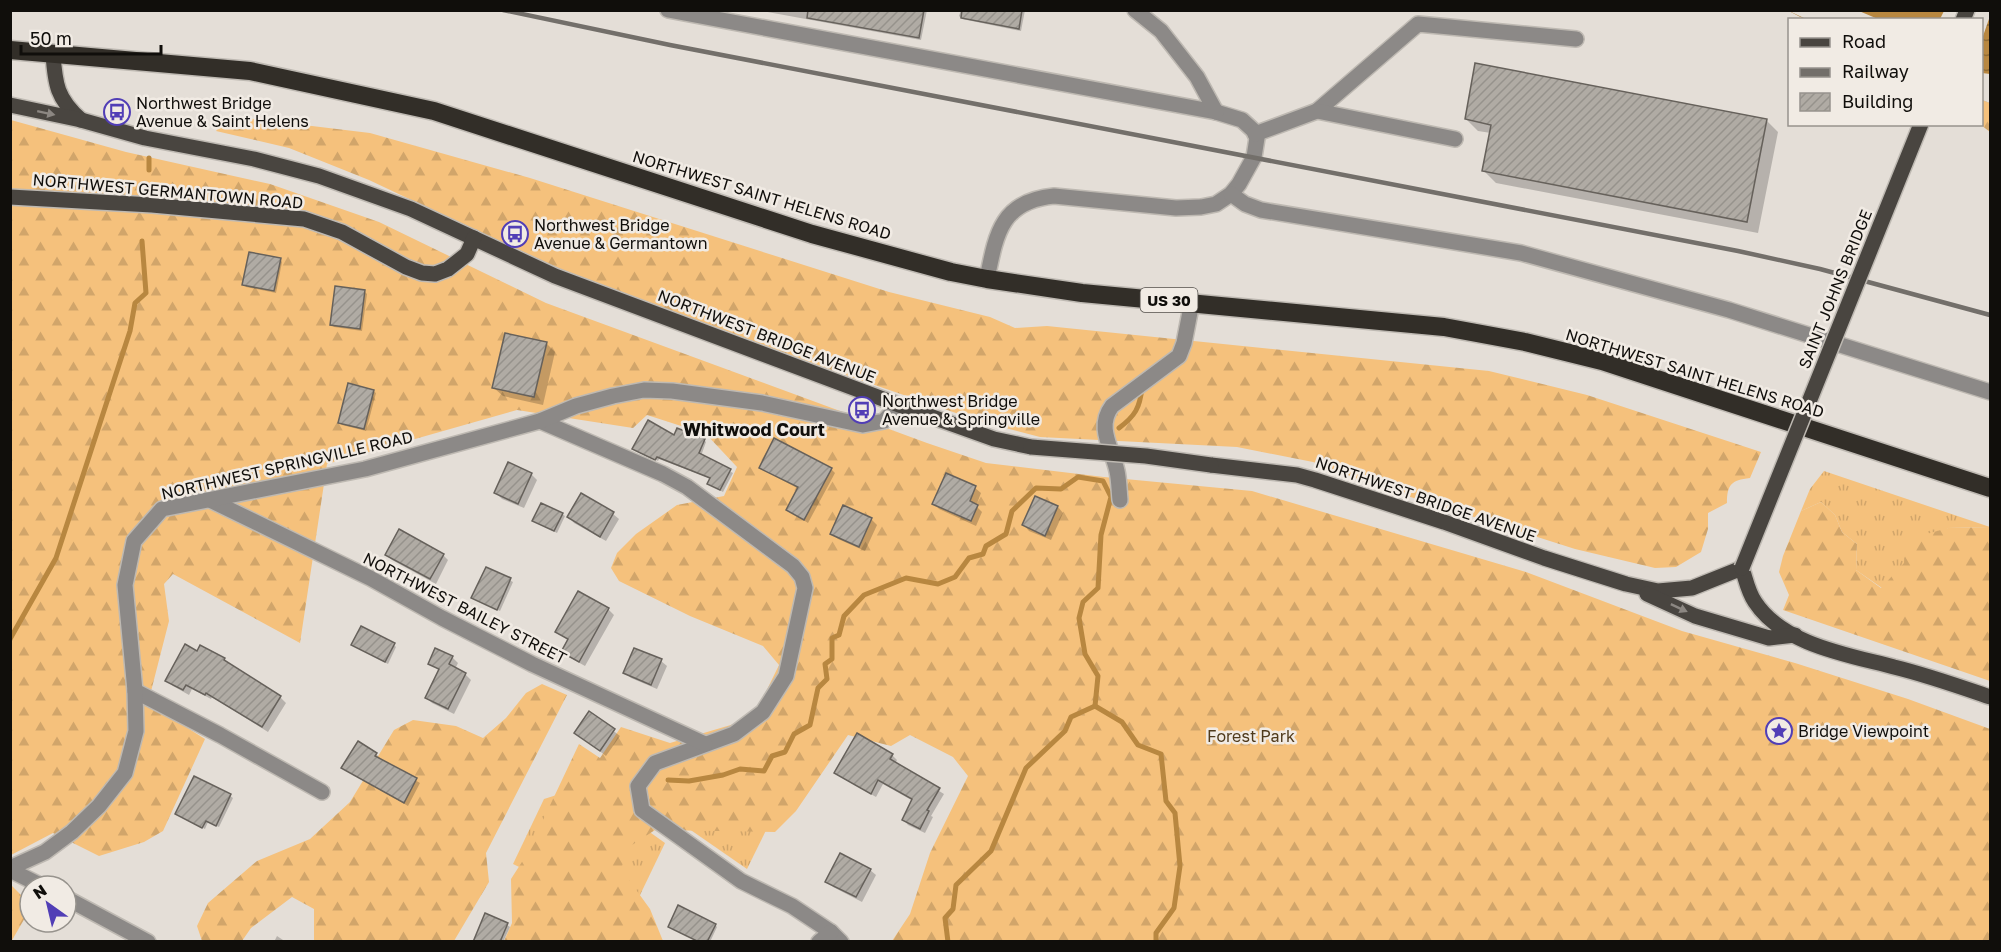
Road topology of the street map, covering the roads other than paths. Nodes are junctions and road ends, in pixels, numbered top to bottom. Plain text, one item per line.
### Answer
1 (668, 10) edge
2 (1135, 10) edge
3 (729, 16) edge
4 (1576, 39) dead end
5 (10, 50) edge
6 (53, 54) junction
7 (10, 105) edge
8 (1317, 111) junction
9 (1216, 112) junction
10 (81, 120) junction
11 (1920, 126) edge
12 (1255, 134) junction
13 (1455, 140) dead end
14 (1231, 194) junction
15 (10, 197) edge
16 (474, 238) junction
17 (987, 279) junction
18 (1192, 302) junction
19 (1990, 392) edge
20 (899, 405) junction
21 (540, 421) junction
22 (1990, 488) edge
23 (210, 500) junction
24 (1120, 500) dead end
25 (1742, 568) junction
26 (1626, 584) junction
27 (1795, 635) junction
28 (135, 691) junction
29 (1990, 697) edge
30 (705, 744) junction
31 (322, 792) dead end
32 (10, 869) edge
33 (78, 904) edge
34 (830, 938) edge
35 (148, 942) edge

1 - 3 street
2 - 9 street
3 - 9 street
4 - 8 street
5 - 6 highway, NORTHWEST SAINT HELENS ROAD / US 30
6 - 10 main road
6 - 17 highway, NORTHWEST SAINT HELENS ROAD / US 30
7 -> 10 main road, NORTHWEST BRIDGE AVENUE
8 - 12 street
8 - 13 street
9 - 12 street
10 - 16 main road, NORTHWEST BRIDGE AVENUE
11 - 25 main road, SAINT JOHNS BRIDGE, bridge
12 - 14 street
14 - 17 street
14 - 19 street
15 - 16 main road, NORTHWEST GERMANTOWN ROAD
16 - 20 main road, NORTHWEST BRIDGE AVENUE
17 - 18 highway, NORTHWEST SAINT HELENS ROAD / US 30
18 - 22 highway, NORTHWEST SAINT HELENS ROAD / US 30
18 - 24 street
20 - 21 street, NORTHWEST SPRINGVILLE ROAD
20 - 26 main road, NORTHWEST BRIDGE AVENUE, bridge
21 - 23 street, NORTHWEST SPRINGVILLE ROAD
21 - 30 street
23 - 28 street, NORTHWEST SPRINGVILLE ROAD
23 - 30 street, NORTHWEST BAILEY STREET
25 - 26 main road, NORTHWEST BRIDGE AVENUE
25 - 27 main road, NORTHWEST BRIDGE AVENUE
26 -> 27 main road, NORTHWEST BRIDGE AVENUE
27 - 29 main road, NORTHWEST BRIDGE AVENUE
28 - 31 street
28 - 32 street, NORTHWEST SPRINGVILLE ROAD
30 - 34 street
33 - 35 street

